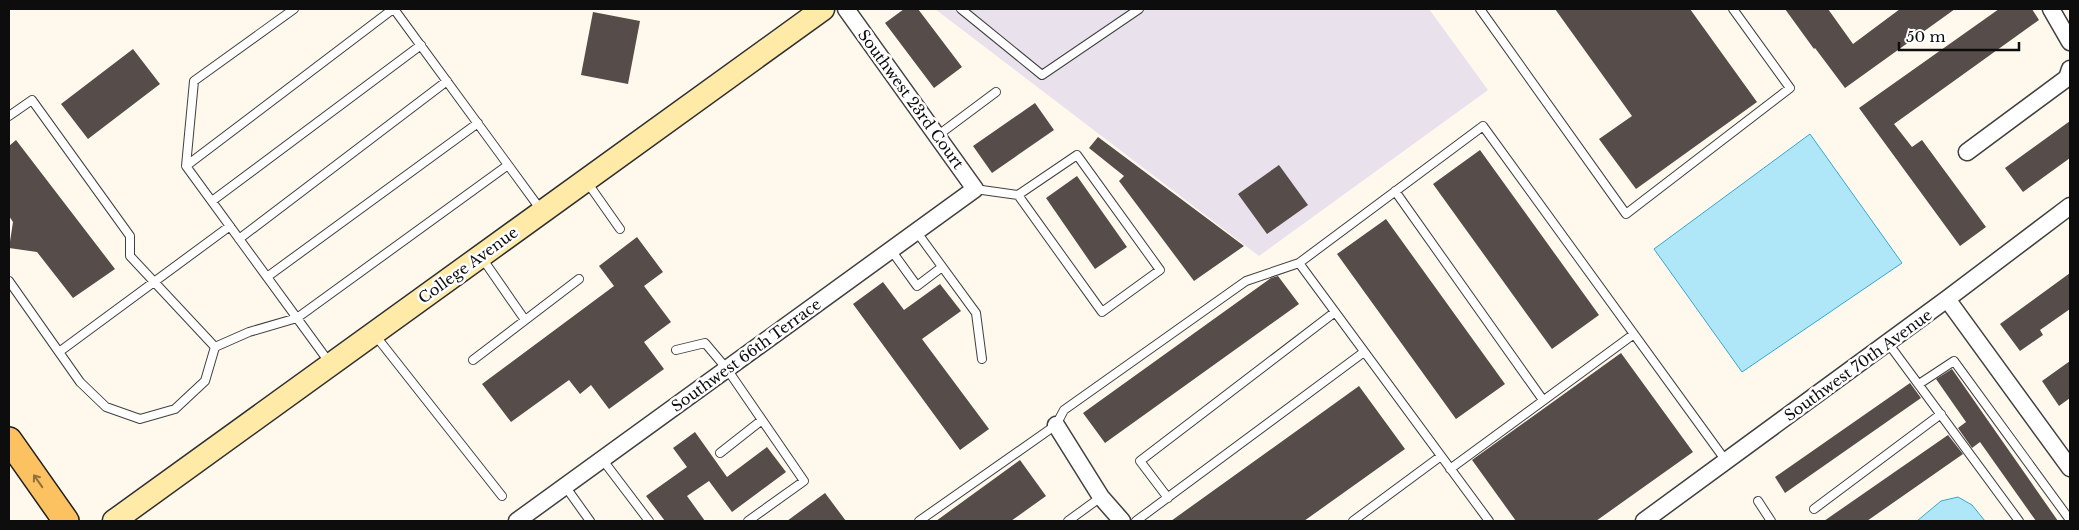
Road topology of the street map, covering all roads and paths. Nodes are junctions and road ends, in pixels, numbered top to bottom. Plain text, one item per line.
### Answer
1 (294, 9) edge
2 (394, 9) edge
3 (823, 9) edge
4 (846, 9) edge
5 (961, 9) edge
6 (1139, 9) edge
7 (1480, 9) edge
8 (1733, 9) edge
9 (2051, 9) edge
10 (2070, 42) edge
11 (421, 45) junction
12 (2070, 69) edge
13 (447, 81) junction
14 (996, 92) dead end
15 (9, 116) edge
16 (478, 123) junction
17 (937, 136) junction
18 (1967, 152) dead end
19 (508, 165) junction
20 (186, 166) junction
21 (586, 180) junction
22 (975, 189) junction
23 (1395, 191) junction
24 (1018, 195) junction
25 (212, 201) junction
26 (2070, 206) edge
27 (542, 212) junction
28 (230, 226) junction
29 (620, 229) dead end
30 (916, 231) junction
31 (240, 239) junction
32 (891, 250) junction
33 (480, 256) junction
34 (1299, 263) junction
35 (942, 267) junction
36 (267, 277) junction
37 (579, 279) dead end
38 (9, 281) edge
39 (154, 282) junction
40 (1947, 299) junction
41 (1335, 312) junction
42 (297, 318) junction
43 (524, 320) junction
44 (374, 333) junction
45 (1634, 334) junction
46 (1888, 343) junction
47 (215, 347) junction
48 (676, 350) dead end
49 (59, 352) junction
50 (1364, 352) junction
51 (982, 359) dead end
52 (473, 360) dead end
53 (331, 365) junction
54 (727, 369) junction
55 (1918, 384) junction
56 (1543, 400) junction
57 (1941, 414) junction
58 (762, 420) junction
59 (1056, 425) junction
60 (9, 440) edge
61 (720, 453) dead end
62 (1441, 456) junction
63 (602, 459) junction
64 (1726, 461) junction
65 (2070, 468) edge
66 (1450, 469) junction
67 (564, 486) junction
68 (502, 496) dead end
69 (1101, 497) junction
70 (1168, 498) junction
71 (1758, 501) dead end
72 (1814, 509) dead end
73 (525, 519) edge
74 (2070, 520) edge
75 (66, 521) edge
76 (114, 521) edge
77 (590, 521) edge
78 (649, 521) edge
79 (748, 521) edge
80 (919, 521) edge
81 (1068, 521) edge
82 (1122, 521) edge
83 (1136, 521) edge
84 (1353, 521) edge
85 (1489, 521) edge
86 (1644, 521) edge
87 (1771, 521) edge
88 (2019, 521) edge

1 - 20 lane
2 - 11 lane
2 - 20 lane
3 - 21 street, College Avenue
4 - 17 street, Southwest 23rd Court
5 - 6 lane
7 - 8 lane
9 - 10 street
11 - 13 lane
11 - 25 lane
12 - 18 street
13 - 16 lane
13 - 31 lane
14 - 17 lane
15 - 39 lane
16 - 19 lane
16 - 36 lane
17 - 22 street, Southwest 23rd Court
19 - 27 lane
19 - 42 lane
20 - 25 lane
21 - 27 street, College Avenue
21 - 29 lane
22 - 24 lane
22 - 30 street, Southwest 66th Terrace
23 - 34 lane
23 - 45 lane
23 - 56 lane
24 - 24 lane
25 - 28 lane
26 - 40 street, Southwest 70th Avenue
27 - 33 street, College Avenue
28 - 31 lane
28 - 39 lane
30 - 32 street, Southwest 66th Terrace
30 - 35 lane
31 - 36 lane
32 - 35 lane
32 - 54 street, Southwest 66th Terrace
33 - 43 lane
33 - 44 street, College Avenue
34 - 41 lane
34 - 59 lane
35 - 51 lane
36 - 42 lane
37 - 43 lane
38 - 49 lane
39 - 47 lane
39 - 49 lane
40 - 46 street, Southwest 70th Avenue
40 - 65 street
41 - 50 lane
41 - 70 lane
42 - 47 lane
42 - 53 lane
43 - 52 lane
44 - 53 street, College Avenue
44 - 68 lane
45 - 56 lane
45 - 64 lane
46 - 55 lane
46 - 64 street, Southwest 70th Avenue
47 - 49 lane
48 - 54 lane
50 - 62 lane
50 - 70 lane
53 - 76 street, College Avenue
54 - 58 lane
54 - 63 street, Southwest 66th Terrace
55 - 57 lane
55 - 74 lane
56 - 66 lane
57 - 72 lane
57 - 88 lane
58 - 61 lane
58 - 79 lane
59 - 69 street
59 - 80 lane
75 -> 60 main road
62 - 66 lane
62 - 84 lane
63 - 67 street, Southwest 66th Terrace
63 - 78 lane
64 - 86 street, Southwest 70th Avenue
66 - 85 lane
67 - 73 street, Southwest 66th Terrace
67 - 77 lane
69 - 81 lane
69 - 82 street
70 - 83 lane
71 - 87 lane

